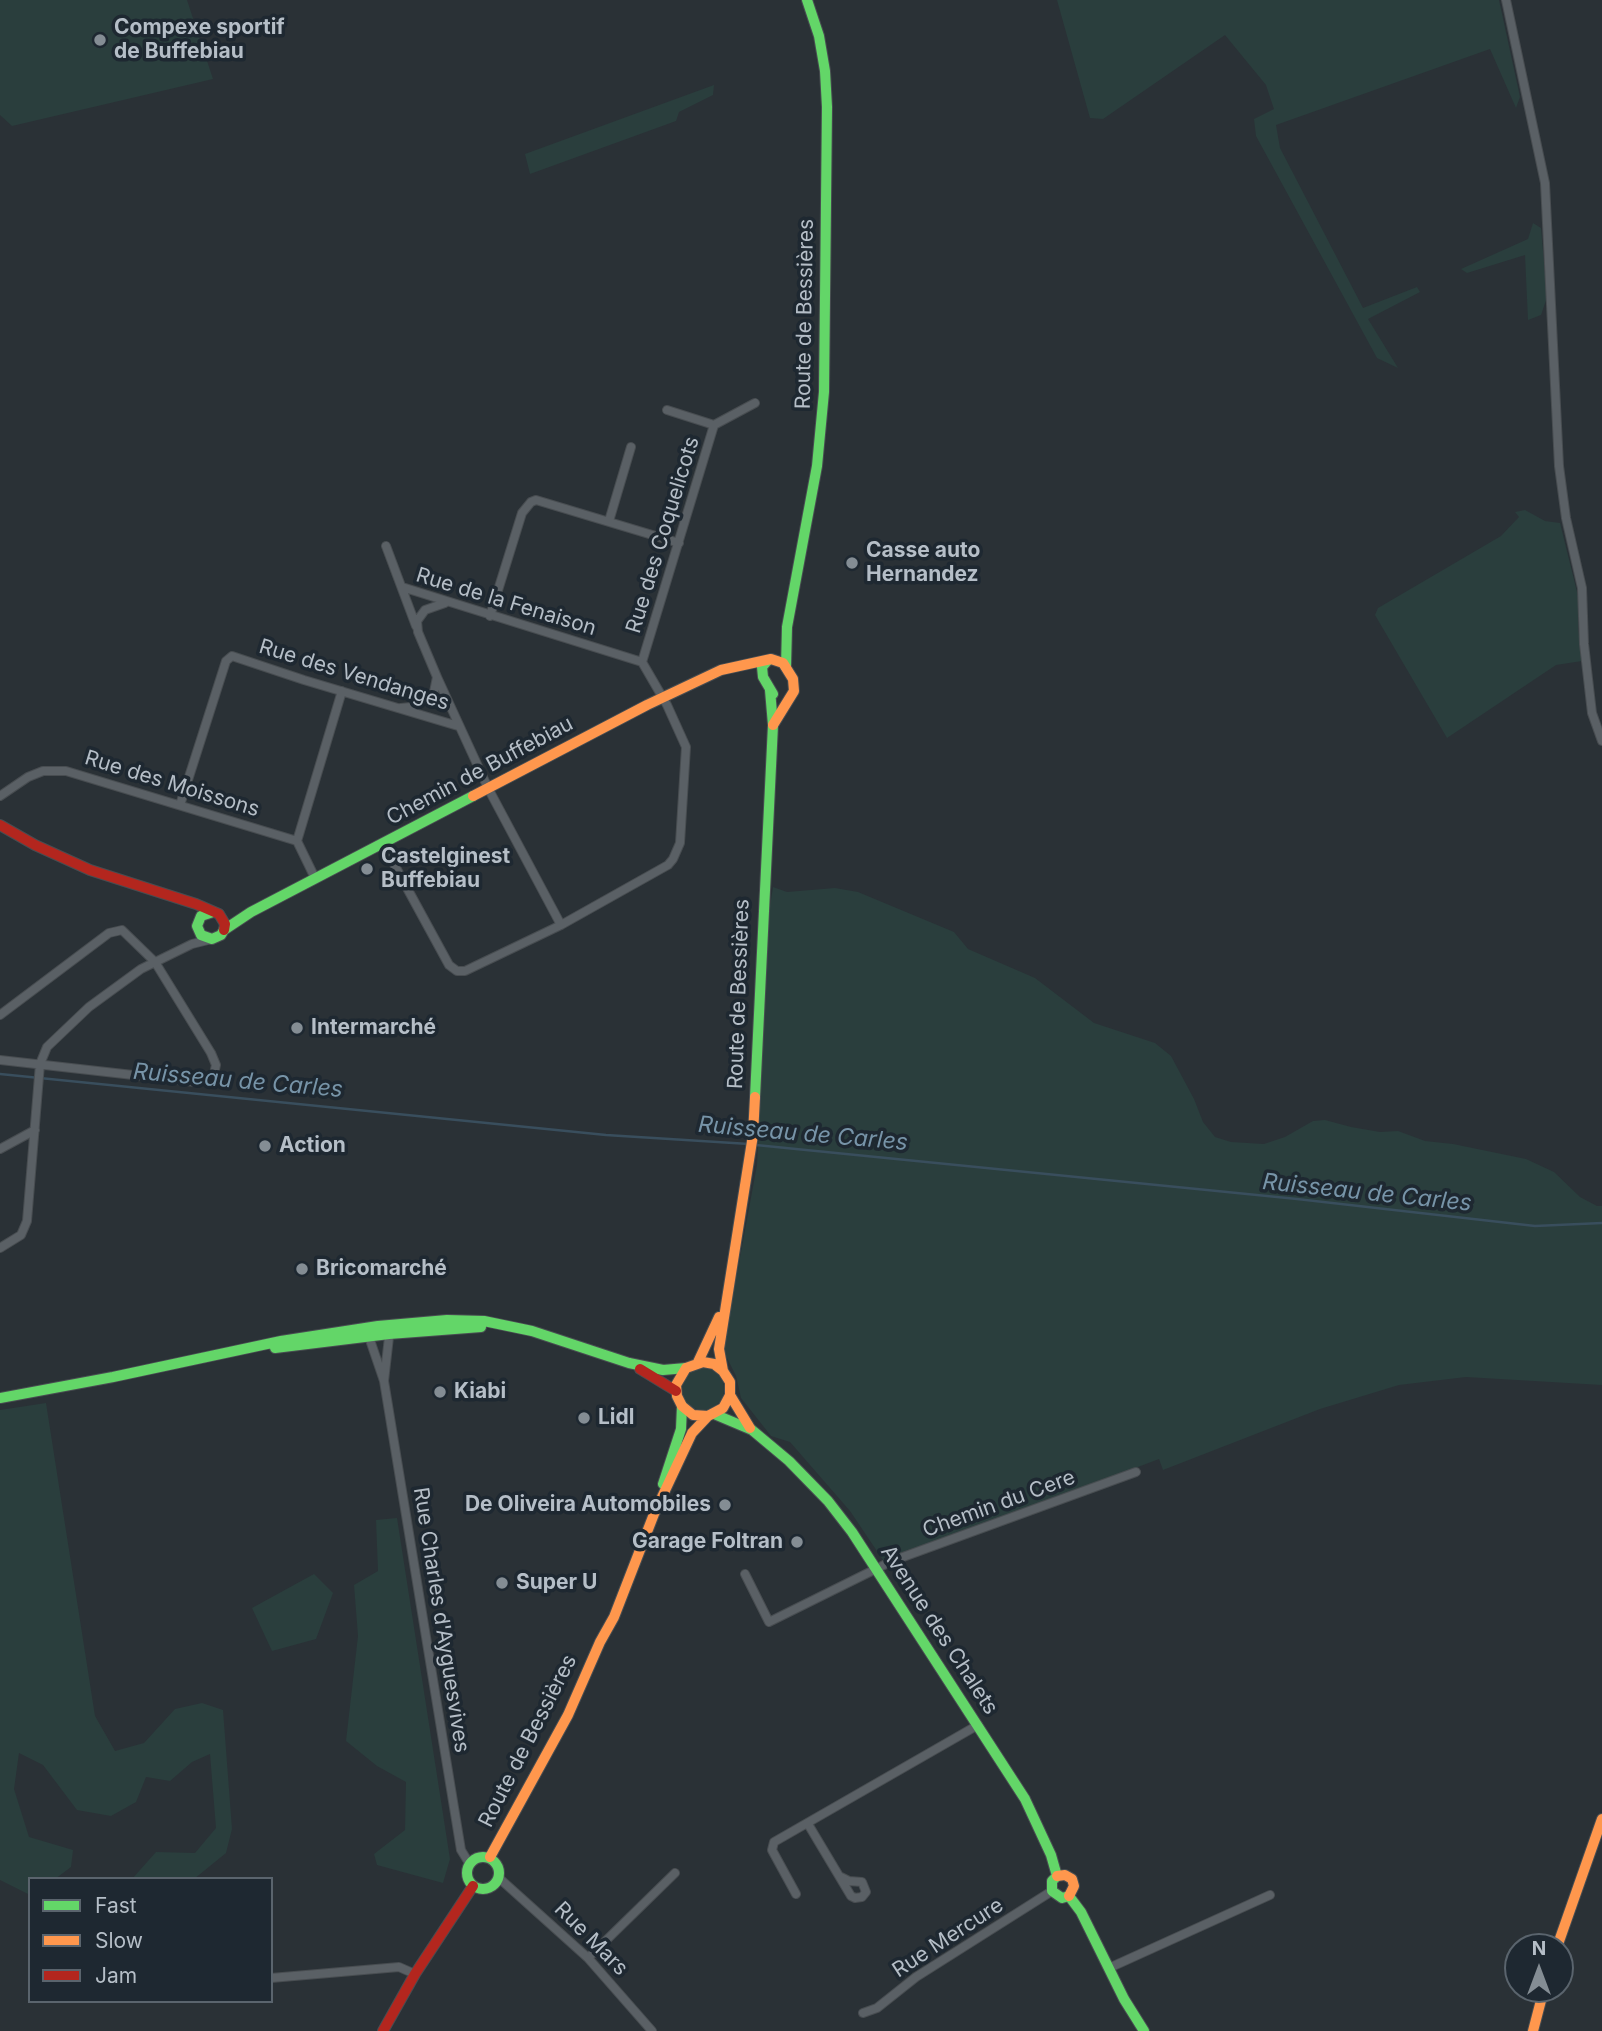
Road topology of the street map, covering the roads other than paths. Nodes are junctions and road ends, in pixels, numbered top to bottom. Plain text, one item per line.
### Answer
1 (807, 0) edge
2 (1506, 0) edge
3 (755, 403) dead end
4 (667, 410) dead end
5 (714, 425) junction
6 (631, 447) dead end
7 (610, 521) junction
8 (679, 543) junction
9 (386, 546) dead end
10 (402, 587) junction
11 (448, 602) junction
12 (490, 615) junction
13 (787, 627) junction
14 (418, 632) junction
15 (769, 660) junction
16 (642, 662) junction
17 (730, 668) junction
18 (786, 668) junction
19 (438, 677) junction
20 (763, 677) junction
21 (770, 690) junction
22 (342, 691) junction
23 (662, 697) junction
24 (788, 699) junction
25 (398, 708) junction
26 (773, 725) junction
27 (458, 726) junction
28 (1602, 741) edge
29 (488, 788) junction
30 (0, 796) edge
31 (180, 805) junction
32 (0, 825) edge
33 (297, 841) junction
34 (383, 844) junction
35 (315, 878) junction
36 (186, 902) junction
37 (251, 912) junction
38 (216, 913) junction
39 (561, 925) junction
40 (199, 926) junction
41 (224, 930) junction
42 (212, 939) junction
43 (192, 944) junction
44 (155, 962) junction
45 (0, 1015) edge
46 (0, 1060) edge
47 (40, 1064) junction
48 (35, 1130) junction
49 (0, 1149) edge
50 (0, 1248) edge
51 (724, 1305) junction
52 (379, 1333) junction
53 (698, 1362) junction
54 (629, 1363) junction
55 (686, 1368) junction
56 (723, 1371) junction
57 (384, 1381) junction
58 (676, 1391) junction
59 (730, 1395) junction
60 (0, 1398) edge
61 (682, 1406) junction
62 (711, 1415) junction
63 (752, 1430) junction
64 (1136, 1472) dead end
65 (654, 1514) junction
66 (875, 1569) junction
67 (745, 1574) dead end
68 (978, 1724) junction
69 (1602, 1819) edge
70 (808, 1824) junction
71 (490, 1857) junction
72 (469, 1863) junction
73 (675, 1873) dead end
74 (1057, 1876) junction
75 (841, 1877) dead end
76 (499, 1878) junction
77 (473, 1886) junction
78 (1052, 1891) junction
79 (796, 1894) dead end
80 (1270, 1895) dead end
81 (1069, 1896) junction
82 (1562, 1933) edge
83 (588, 1958) junction
84 (1109, 1968) junction
85 (415, 1974) junction
86 (273, 1978) edge
87 (1541, 2003) edge
88 (863, 2013) dead end
89 (383, 2031) edge
90 (652, 2031) edge
91 (1144, 2031) edge
92 (1532, 2031) edge

1 - 13 street, Route de Bessières
2 - 28 street
3 - 5 street
4 - 5 street, Rue des Coquelicots
5 - 8 street, Rue des Coquelicots
6 - 7 street
7 - 8 street
7 - 12 street
8 - 16 street, Rue des Coquelicots
9 - 10 street
10 - 11 street, Rue de la Fenaison
10 - 14 street
11 - 12 street, Rue de la Fenaison
11 - 14 street
12 - 16 street, Rue de la Fenaison
13 - 15 street, Route de Bessières
13 - 18 street, Route de Bessières
14 - 19 street
15 - 17 street, Chemin de Buffebiau
15 - 18 street
15 - 20 street, Route de Bessières
16 - 23 street
17 - 20 street
17 - 23 street, Chemin de Buffebiau
18 - 24 street, Route de Bessières
19 - 25 street
19 - 27 street
20 - 21 street, Route de Bessières
21 - 24 street
21 - 26 street, Route de Bessières
22 - 25 street, Rue des Vendanges
22 - 31 street, Rue des Vendanges
22 - 33 street
23 - 29 street, Chemin de Buffebiau
23 - 39 street
24 - 26 street, Route de Bessières
25 - 27 street, Rue des Vendanges
26 - 51 street, Route de Bessières
27 - 29 street
29 - 34 street, Chemin de Buffebiau
29 - 39 street
30 - 31 street, Rue des Moissons
31 - 33 street, Rue des Moissons
32 - 36 street, Chemin de Buffebiau
33 - 35 street
34 - 35 street, Chemin de Buffebiau
34 - 39 street
35 - 37 street, Chemin de Buffebiau
36 - 38 street, Chemin de Buffebiau
36 - 40 street
37 - 38 street, Chemin de Buffebiau
37 - 41 street, Chemin de Buffebiau
38 - 40 street
38 - 41 street
40 - 42 street
40 - 43 street
41 - 42 street
42 - 43 street
43 - 44 street
44 - 45 street
44 - 47 street
44 - 47 street
46 - 47 street
47 - 48 street
48 - 49 street
48 - 50 street
51 - 53 street, Route de Bessières
51 - 56 street, Route de Bessières
52 - 54 street
52 - 57 street, Rue Charles d'Ayguesvives
52 - 57 street, Rue Charles d'Ayguesvives
52 - 60 street
53 - 55 street
53 - 56 street
54 - 55 street
54 - 58 street
55 - 58 street
56 - 59 street, Route de Bessières
57 - 72 street, Rue Charles d'Ayguesvives
58 - 61 street, Route de Bessières
59 - 62 street, Route de Bessières
59 - 63 street, Avenue des Chalets
61 - 62 street
61 - 65 street, Route de Bessières
62 - 63 street, Avenue des Chalets
62 - 65 street, Route de Bessières
63 - 66 street, Avenue des Chalets
64 - 66 street, Chemin du Cere
65 - 71 street, Route de Bessières
66 - 67 street, Chemin du Cere
66 - 68 street, Avenue des Chalets
68 - 70 street
68 - 74 street, Avenue des Chalets
69 - 82 street
70 - 75 street
70 - 79 street
71 - 72 street
71 - 76 street
72 - 77 street
73 - 83 street
74 - 78 street
74 - 81 street, Avenue des Chalets
76 - 77 street
76 - 83 street, Rue Mars
77 - 85 street
78 - 81 street
78 - 88 street, Rue Mercure
80 - 84 street
81 - 84 street, Avenue des Chalets
83 - 90 street, Rue Mars
84 - 91 street, Avenue des Chalets
85 - 86 street
85 - 89 street
87 - 92 street

